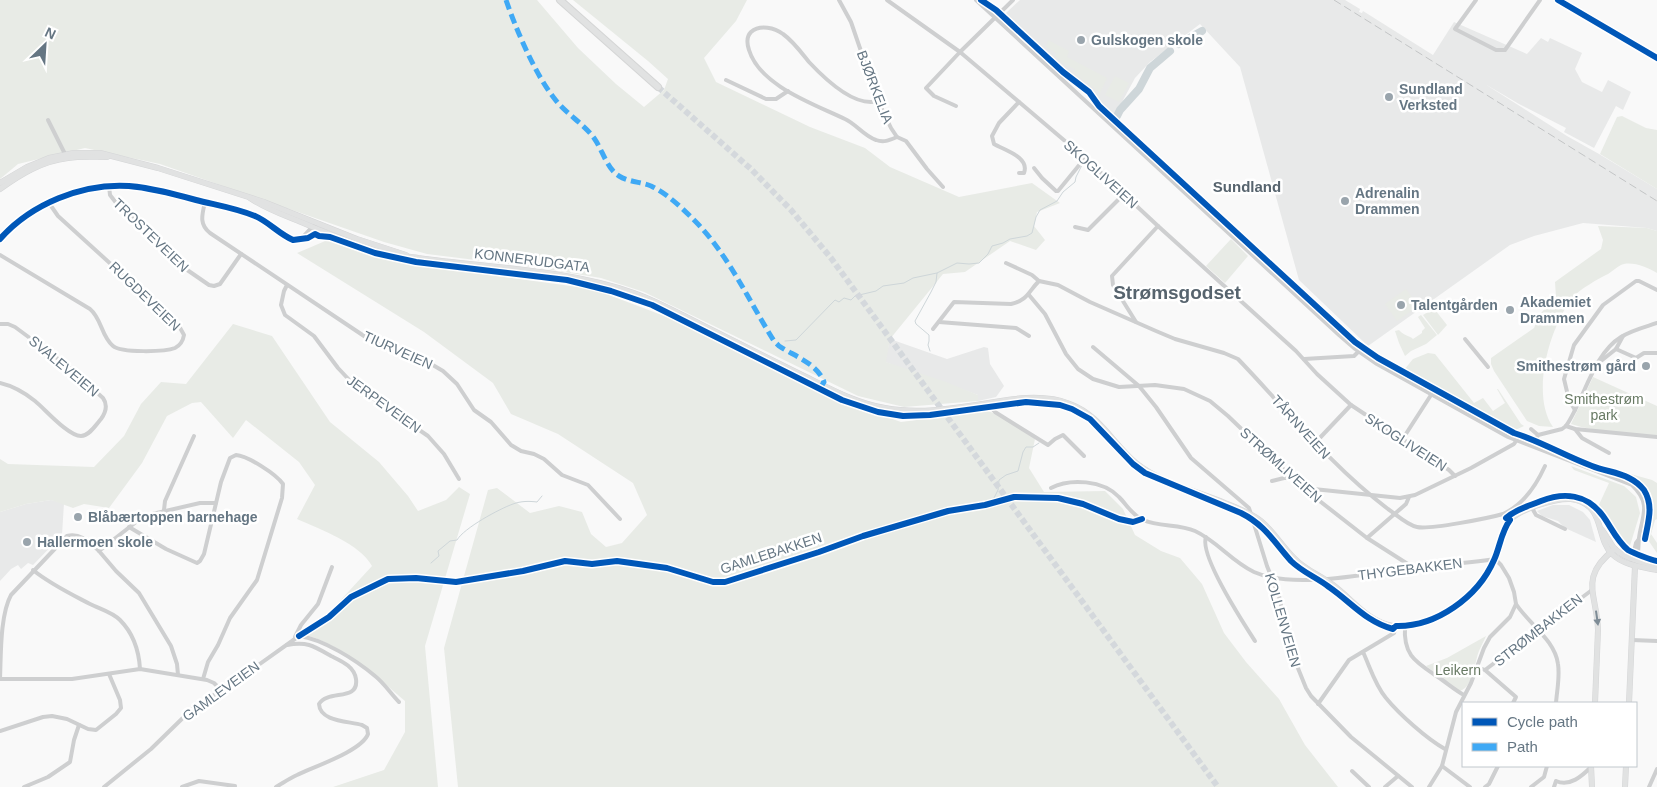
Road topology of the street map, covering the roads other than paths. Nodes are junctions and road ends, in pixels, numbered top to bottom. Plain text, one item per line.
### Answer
1 (560, 0) edge
2 (840, 0) edge
3 (887, 0) edge
4 (976, 0) edge
5 (1013, 0) edge
6 (1476, 0) edge
7 (1540, 0) edge
8 (1558, 0) edge
9 (995, 18) junction
10 (960, 52) junction
11 (1657, 58) edge
12 (726, 80) dead end
13 (658, 87) tunnel mouth
14 (788, 91) junction
15 (878, 101) junction
16 (1019, 102) junction
17 (956, 106) dead end
18 (48, 120) dead end
19 (898, 136) junction
20 (66, 156) junction
21 (1086, 158) junction
22 (1034, 168) dead end
23 (1019, 173) dead end
24 (0, 183) edge
25 (109, 186) junction
26 (943, 187) dead end
27 (0, 189) edge
28 (1124, 194) junction
29 (250, 198) junction
30 (205, 202) junction
31 (49, 203) junction
32 (1158, 226) junction
33 (312, 227) junction
34 (318, 227) junction
35 (1075, 227) dead end
36 (0, 239) edge
37 (300, 240) junction
38 (241, 254) junction
39 (0, 255) edge
40 (1006, 262) dead end
41 (1039, 281) junction
42 (288, 285) junction
43 (1657, 290) edge
44 (1029, 295) junction
45 (939, 322) junction
46 (1136, 322) junction
47 (1657, 323) edge
48 (0, 324) edge
49 (933, 330) dead end
50 (1029, 336) dead end
51 (1624, 336) junction
52 (1465, 339) dead end
53 (1094, 347) dead end
54 (1616, 349) junction
55 (1358, 352) junction
56 (1657, 354) edge
57 (1304, 359) junction
58 (1598, 363) junction
59 (1488, 367) dead end
60 (0, 383) edge
61 (1139, 386) junction
62 (1432, 395) junction
63 (987, 403) junction
64 (1351, 406) junction
65 (1575, 410) junction
66 (1566, 426) junction
67 (1531, 429) dead end
68 (1575, 429) junction
69 (1538, 435) junction
70 (194, 436) dead end
71 (1657, 438) edge
72 (1402, 440) junction
73 (1516, 441) junction
74 (1316, 443) junction
75 (1533, 446) junction
76 (1609, 453) dead end
77 (1084, 456) dead end
78 (1545, 466) dead end
79 (1454, 476) junction
80 (459, 478) dead end
81 (1292, 478) junction
82 (1272, 481) dead end
83 (1051, 488) dead end
84 (1303, 488) junction
85 (1370, 495) junction
86 (1409, 497) junction
87 (216, 503) junction
88 (1532, 508) junction
89 (164, 510) junction
90 (1251, 514) junction
91 (1395, 514) junction
92 (620, 519) dead end
93 (129, 527) junction
94 (1565, 529) dead end
95 (1206, 537) junction
96 (1367, 538) junction
97 (1613, 550) junction
98 (99, 551) junction
99 (1495, 558) junction
100 (1635, 561) junction
101 (332, 567) dead end
102 (1414, 568) junction
103 (1657, 568) edge
104 (34, 570) junction
105 (1272, 577) junction
106 (1327, 578) junction
107 (1592, 590) junction
108 (1516, 604) junction
109 (1396, 626) junction
110 (1405, 626) junction
111 (1538, 631) junction
112 (295, 637) junction
113 (1632, 640) junction
114 (1255, 641) dead end
115 (1657, 641) edge
116 (284, 646) junction
117 (1363, 652) junction
118 (1477, 667) junction
119 (140, 669) junction
120 (1485, 670) junction
121 (109, 674) junction
122 (178, 674) junction
123 (203, 679) junction
124 (0, 680) edge
125 (221, 690) junction
126 (1464, 695) junction
127 (398, 702) dead end
128 (1514, 702) edge
129 (1556, 702) edge
130 (1595, 702) edge
131 (1629, 702) edge
132 (1318, 704) junction
133 (79, 725) junction
134 (0, 731) edge
135 (1445, 749) junction
136 (1442, 766) junction
137 (1498, 767) edge
138 (1547, 767) edge
139 (1590, 767) edge
140 (1591, 767) edge
141 (1626, 767) edge
142 (1657, 769) edge
143 (1352, 771) dead end
144 (1398, 776) junction
145 (235, 786) edge
146 (24, 787) edge
147 (104, 787) edge
148 (182, 787) edge
149 (276, 787) edge
150 (1369, 787) edge
151 (1385, 787) edge
152 (1412, 787) edge
153 (1429, 787) edge
154 (1470, 787) edge
155 (1485, 787) edge
156 (1531, 787) edge
157 (1554, 787) edge
158 (1592, 787) edge
159 (1625, 787) edge
160 (1649, 787) edge

1 - 13 highway
2 - 15 street, BJØRKELIA
3 - 10 street, SKOGLIVEIEN
4 - 9 street
5 - 9 street
6 - 7 street
8 - 11 main road
9 - 10 street
9 - 55 street
10 - 16 street, SKOGLIVEIEN
10 - 17 street
12 - 14 street
14 - 15 street
14 - 19 street
15 - 19 street, BJØRKELIA
16 - 21 street, SKOGLIVEIEN
16 - 23 street
18 - 20 street
19 - 26 street, BJØRKELIA
20 - 24 main road, KONNERUDGATA
20 - 27 main road, KONNERUDGATA
20 - 29 main road, KONNERUDGATA
21 - 22 street
21 - 28 street, SKOGLIVEIEN
25 - 30 street
25 - 31 street
25 - 38 street, TROSTEVEIEN
28 - 32 street, SKOGLIVEIEN
28 - 35 street
29 - 33 main road, KONNERUDGATA
29 - 34 main road, KONNERUDGATA
30 - 37 street
30 - 38 street, TIURVEIEN
31 - 36 street
31 - 39 street, RUGDEVEIEN
32 - 46 street
32 - 57 street, SKOGLIVEIEN
33 - 34 main road, KONNERUDGATA
33 - 37 street
34 - 37 street
34 - 63 main road, KONNERUDGATA
38 - 42 street, TIURVEIEN
40 - 41 street, TÅRNVEIEN
41 - 44 street
41 - 46 street, TÅRNVEIEN
42 - 80 street, JERPEVEIEN
42 - 92 street, TIURVEIEN
43 - 65 street
44 - 45 street
44 - 61 street, STRØMLIVEIEN
45 - 49 street
45 - 50 street
46 - 74 street, TÅRNVEIEN
47 - 51 street
48 - 60 street, SVALEVEIEN
51 - 54 street
51 - 58 street
52 - 59 street
53 - 61 street
54 - 56 street
54 - 58 street
55 - 57 street
55 - 62 street
57 - 64 street, SKOGLIVEIEN
58 - 65 street
61 - 81 street, STRØMLIVEIEN
61 - 90 street, KONNERUDGATA
62 - 72 street
62 - 73 street
63 - 77 street
63 - 90 main road, KONNERUDGATA
64 - 72 street, SKOGLIVEIEN
64 - 74 street
65 - 66 street
66 - 68 street
66 - 69 street
67 - 69 street
68 - 71 street
68 - 76 street
69 - 75 street
70 - 89 street
72 - 79 street, SKOGLIVEIEN
73 - 75 street
73 - 79 street, SKOGLIVEIEN
74 - 85 street, TÅRNVEIEN
75 - 100 street
78 - 91 street, TÅRNVEIEN
79 - 86 street
81 - 82 street
81 - 84 street, STRØMLIVEIEN
83 - 95 street
84 - 85 street
84 - 96 street, STRØMLIVEIEN
85 - 86 street
85 - 91 street, TÅRNVEIEN
86 - 91 street
87 - 89 street
87 - 93 street
87 - 123 street
88 - 94 street
88 - 97 main road, KONNERUDGATA
88 - 99 main road, KONNERUDGATA
89 - 93 street
90 - 105 street, KOLLENVEIEN
90 - 106 main road, KONNERUDGATA
91 - 96 street
93 - 98 street
95 - 105 street
95 - 114 street
96 - 102 street, STRØMLIVEIEN
97 - 100 main road, KONNERUDGATA
97 - 107 main road
98 - 104 street
98 - 122 street
99 - 102 street, THYGEBAKKEN
99 - 108 street
99 - 110 main road, KONNERUDGATA
100 - 103 main road, KONNERUDGATA
100 - 113 main road
101 - 112 street, GAMLEVEIEN
102 - 106 street, THYGEBAKKEN
104 - 119 street
104 - 124 street
105 - 106 street
105 - 132 street, KOLLENVEIEN
106 - 109 main road, KONNERUDGATA
107 - 111 street, STRØMBAKKEN
107 -> 130 main road
108 - 111 street
108 - 118 street
109 - 110 main road, KONNERUDGATA
109 - 117 street
110 - 126 street
111 - 120 street, STRØMBAKKEN
111 - 129 street
112 - 116 street, GAMLEVEIEN
112 - 127 street
113 - 115 street
113 - 131 main road
116 - 125 street, GAMLEVEIEN
116 - 149 street
117 - 132 street
117 - 135 street
118 - 120 street, STRØMBAKKEN
118 - 126 street
119 - 121 street
119 - 122 street
120 - 128 street, STRØMBAKKEN
121 - 124 street
121 - 133 street
122 - 123 street
123 - 125 street
125 - 147 street, GAMLEVEIEN
126 - 135 street
132 - 144 street, KOLLENVEIEN
133 - 134 street
133 - 146 street
135 - 136 street
136 - 153 street
136 - 154 street
137 - 155 street
138 - 156 street
139 - 157 street
140 - 158 main road
141 - 159 main road
142 - 160 street
143 - 150 street
144 - 151 street
144 - 152 street, KOLLENVEIEN
145 - 148 street

